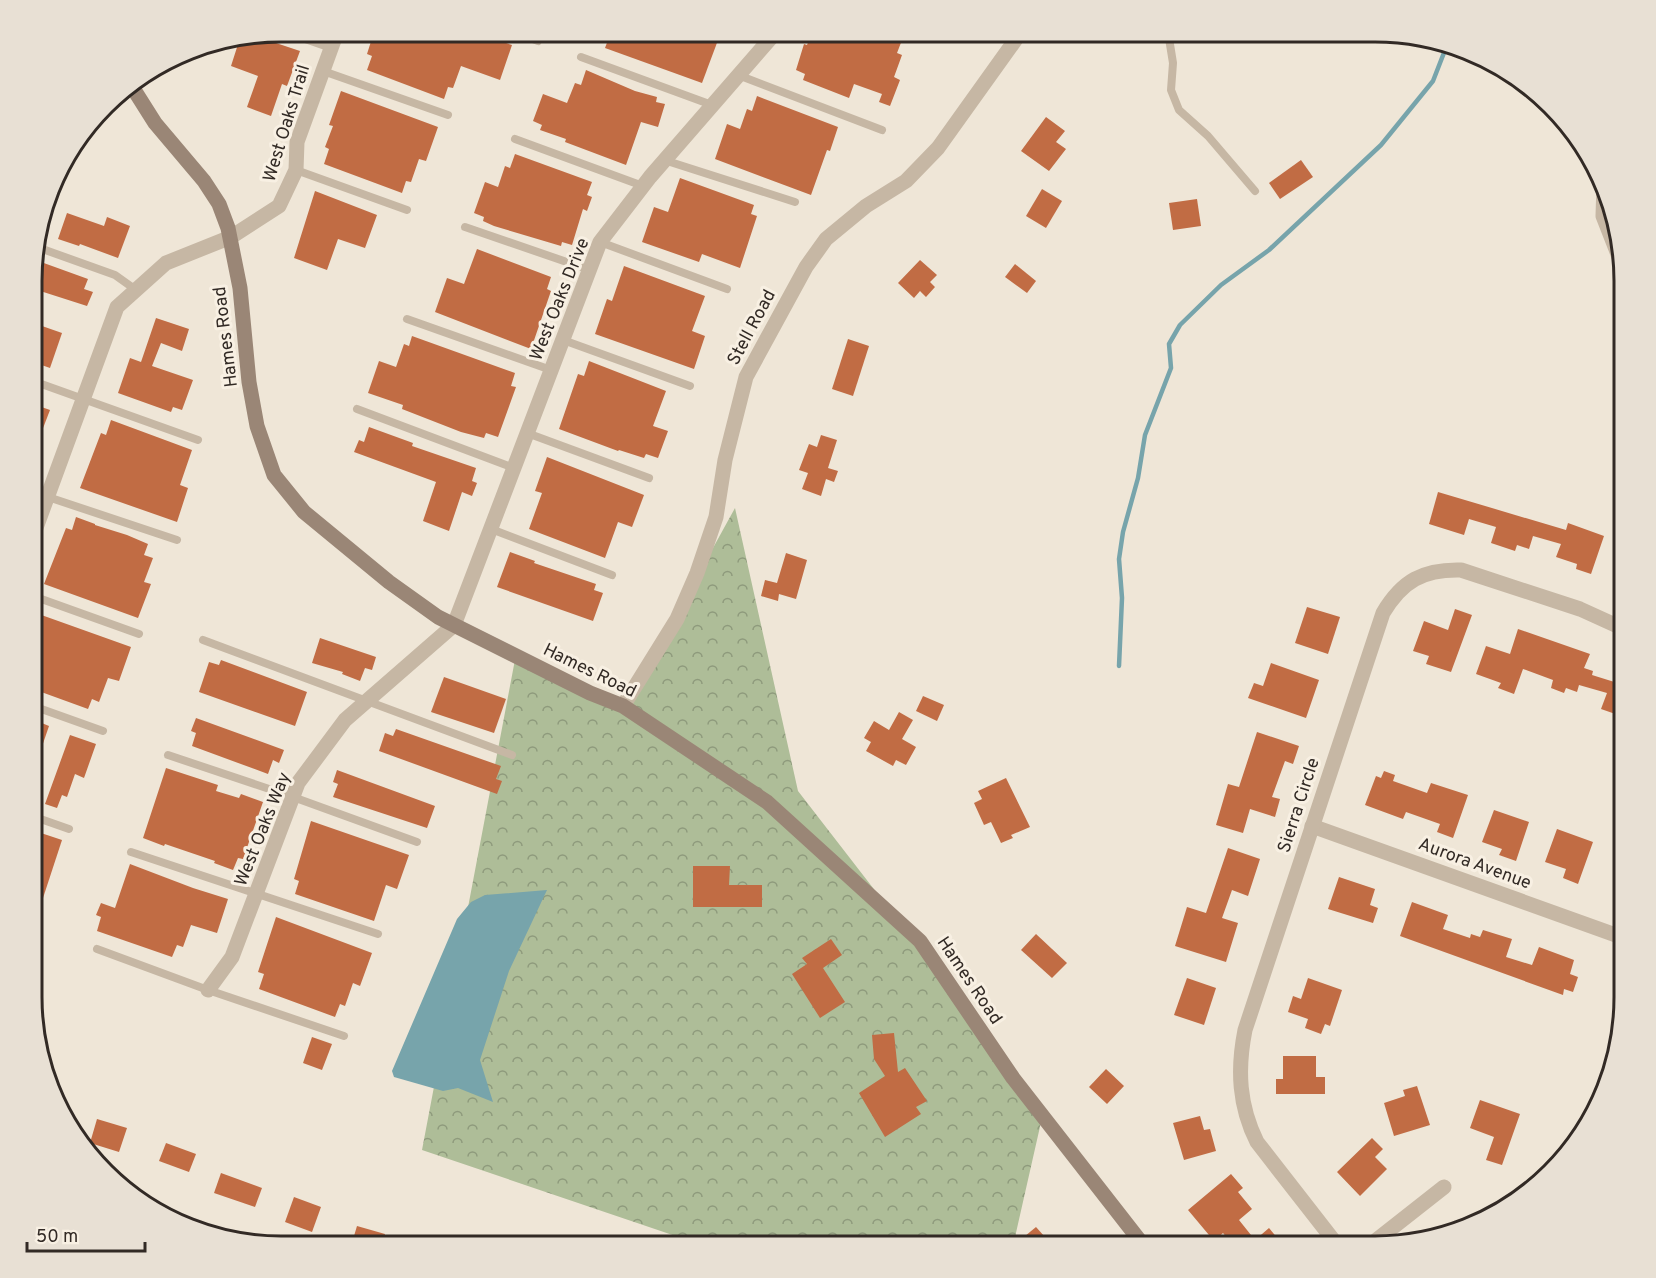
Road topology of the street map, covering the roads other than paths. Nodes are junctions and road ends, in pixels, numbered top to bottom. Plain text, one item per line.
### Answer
1 (314, 42) edge
2 (333, 42) edge
3 (767, 42) edge
4 (1014, 42) edge
5 (1170, 42) edge
6 (331, 48) junction
7 (581, 57) dead end
8 (323, 71) junction
9 (738, 75) junction
10 (135, 91) edge
11 (712, 105) junction
12 (448, 115) dead end
13 (882, 129) dead end
14 (514, 139) dead end
15 (664, 160) junction
16 (296, 170) junction
17 (643, 186) junction
18 (1255, 191) dead end
19 (795, 202) dead end
20 (406, 210) dead end
21 (1603, 211) edge
22 (465, 226) dead end
23 (1608, 229) edge
24 (231, 237) junction
25 (600, 242) junction
26 (44, 250) edge
27 (590, 270) junction
28 (136, 290) junction
29 (727, 290) dead end
30 (407, 319) dead end
31 (563, 340) junction
32 (551, 370) junction
33 (42, 384) edge
34 (690, 386) dead end
35 (83, 400) junction
36 (357, 409) dead end
37 (527, 433) junction
38 (198, 440) dead end
39 (514, 468) junction
40 (649, 478) dead end
41 (42, 490) edge
42 (42, 495) edge
43 (491, 529) junction
44 (177, 540) dead end
45 (612, 575) dead end
46 (42, 599) edge
47 (1614, 624) edge
48 (454, 625) junction
49 (139, 634) dead end
50 (203, 639) dead end
51 (368, 700) junction
52 (623, 706) junction
53 (42, 709) edge
54 (103, 731) dead end
55 (168, 755) dead end
56 (512, 755) dead end
57 (293, 797) junction
58 (42, 819) edge
59 (1312, 826) junction
60 (69, 829) dead end
61 (417, 842) dead end
62 (131, 852) dead end
63 (257, 893) junction
64 (378, 934) dead end
65 (1614, 934) edge
66 (97, 949) dead end
67 (208, 990) junction
68 (344, 1036) dead end
69 (1444, 1187) dead end
70 (1383, 1235) edge
71 (1136, 1236) edge
72 (1330, 1236) edge

1 - 6 lane
2 - 6 street, West Oaks Trail
3 - 9 street, West Oaks Drive
4 - 52 street, Stell Road
5 - 18 lane
6 - 8 street, West Oaks Trail
7 - 11 lane
8 - 12 lane
8 - 16 street, West Oaks Trail
9 - 11 street, West Oaks Drive
9 - 13 lane
10 - 24 street, Hames Road
11 - 15 street, West Oaks Drive
14 - 17 lane
15 - 17 street, West Oaks Drive
15 - 19 lane
16 - 20 lane
16 - 24 street, West Oaks Trail
17 - 25 street, West Oaks Drive
21 - 23 street
22 - 27 lane
24 - 28 street, West Oaks Trail
24 - 48 street, Hames Road
25 - 27 street, West Oaks Drive
25 - 29 lane
26 - 28 lane
27 - 31 street, West Oaks Drive
28 - 35 street, West Oaks Trail
30 - 32 lane
31 - 32 street, West Oaks Drive
31 - 34 lane
32 - 37 street, West Oaks Drive
33 - 35 lane
35 - 38 lane
35 - 41 street, West Oaks Trail
36 - 39 lane
37 - 39 street, West Oaks Drive
37 - 40 lane
39 - 43 street, West Oaks Drive
42 - 44 lane
43 - 45 lane
43 - 48 street, West Oaks Drive
46 - 49 lane
47 - 59 street, Sierra Circle
48 - 51 street, West Oaks Way
48 - 52 street, Hames Road
50 - 51 lane
51 - 56 lane
51 - 57 street, West Oaks Way
52 - 71 street, Hames Road
53 - 54 lane
55 - 57 lane
57 - 61 lane
57 - 63 street, West Oaks Way
58 - 60 lane
59 - 65 street, Aurora Avenue
59 - 72 street, Sierra Circle
62 - 63 lane
63 - 64 lane
63 - 67 street, West Oaks Way
66 - 67 lane
67 - 68 lane
69 - 70 street

